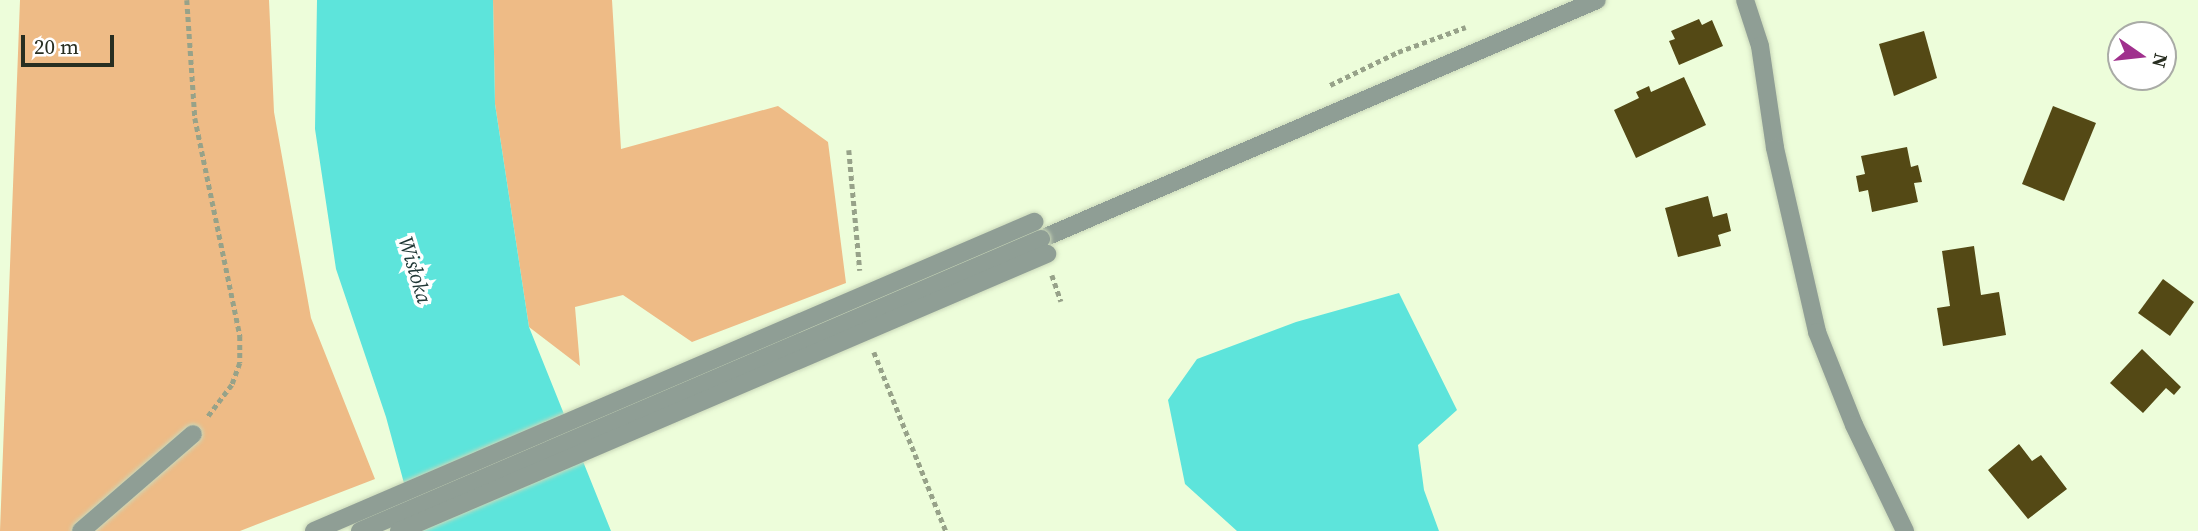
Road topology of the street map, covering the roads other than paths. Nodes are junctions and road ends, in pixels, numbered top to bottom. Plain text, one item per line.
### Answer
1 (1597, 0) edge
2 (1745, 0) edge
3 (1041, 238) junction
4 (193, 434) road end
5 (81, 531) edge
6 (314, 531) edge
7 (360, 531) edge
8 (399, 531) edge
9 (1905, 531) edge

1 - 3 street
2 - 9 street
3 - 6 street, bridge
3 - 7 street, bridge
3 - 8 street, bridge
4 - 5 street

